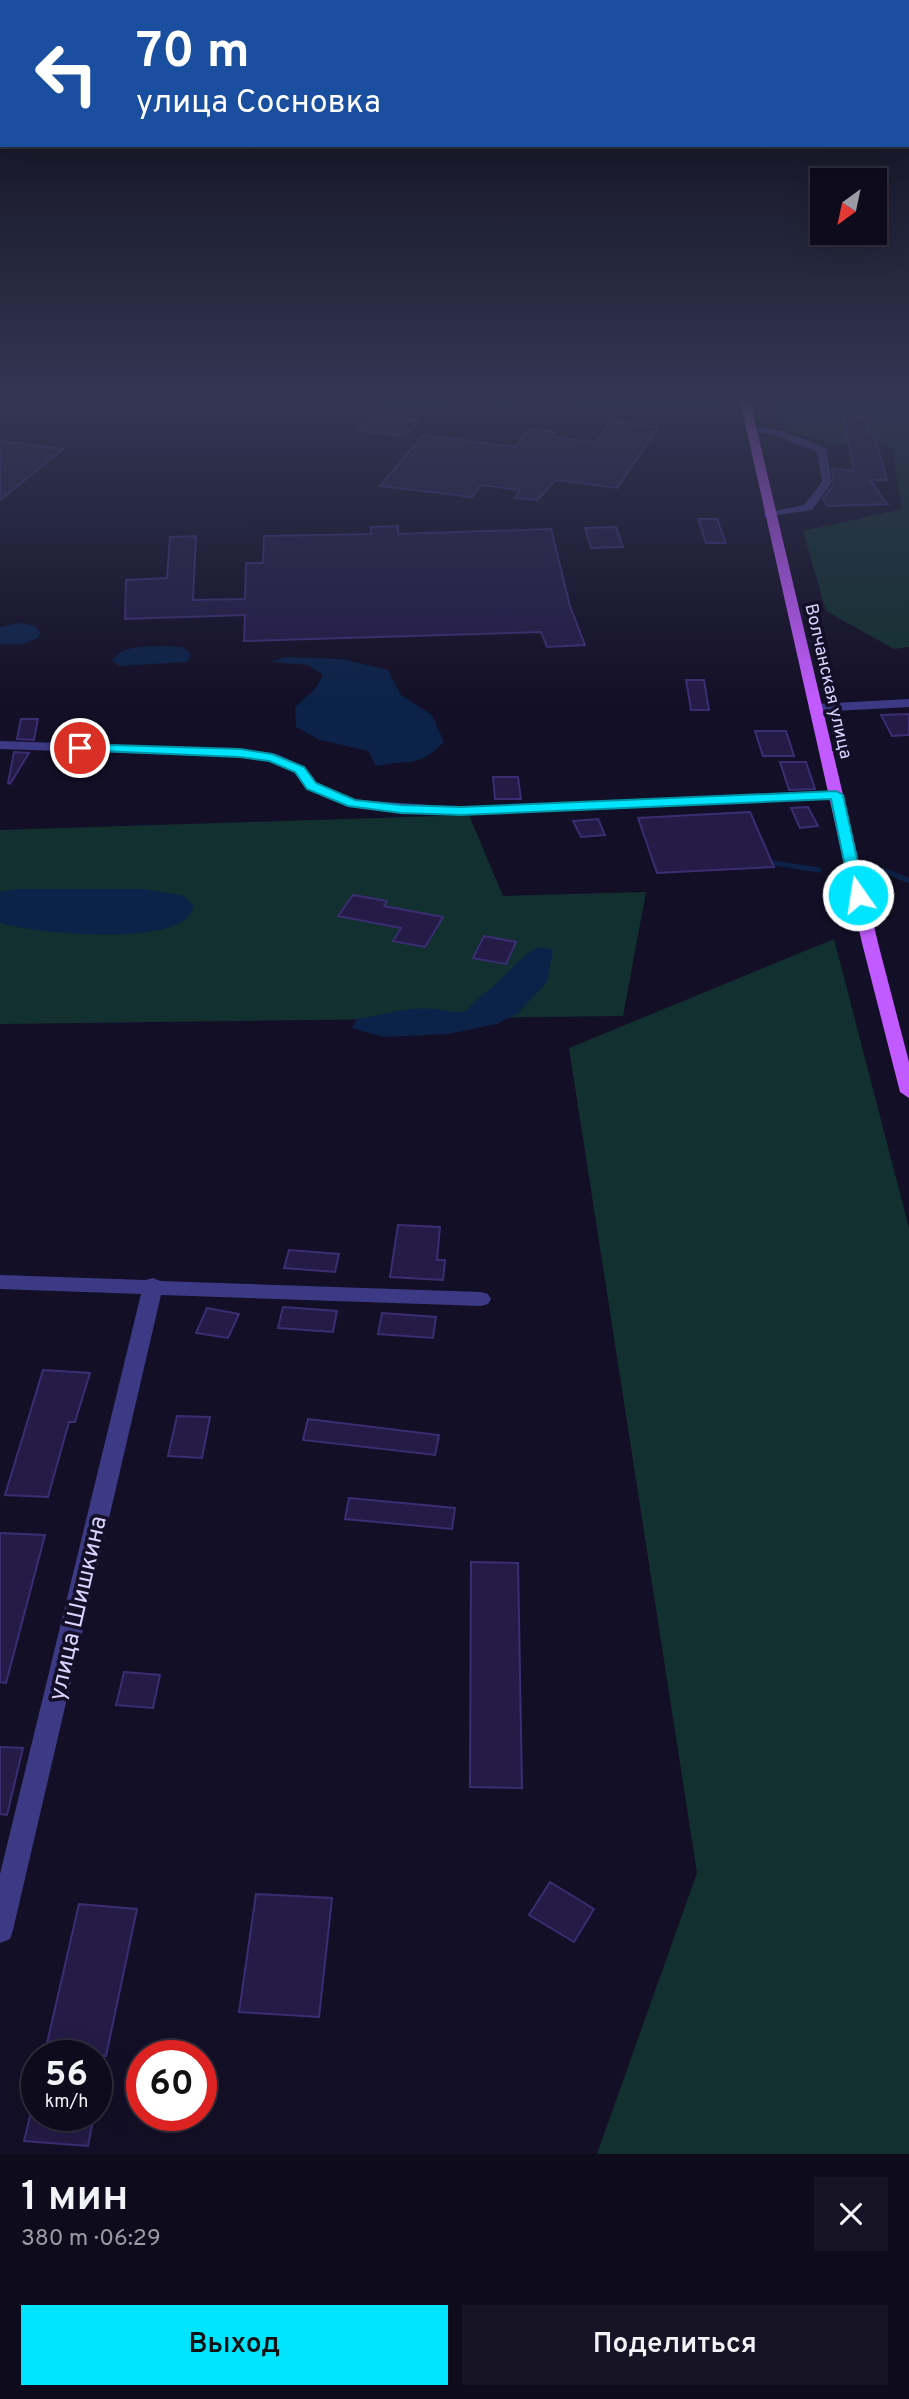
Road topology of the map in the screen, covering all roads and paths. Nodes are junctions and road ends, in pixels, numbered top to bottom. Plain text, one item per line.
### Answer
1 (765, 502) edge
2 (813, 502) edge
3 (768, 515) junction
4 (909, 703) edge
5 (815, 708) junction
6 (0, 745) edge
7 (836, 795) junction
8 (909, 1092) edge
9 (0, 1282) edge
10 (153, 1285) junction
11 (481, 1299) dead end
12 (0, 1930) edge

1 - 3 main road, Волчанская улица
2 - 3 street
3 - 5 main road, Волчанская улица
4 - 5 street
5 - 7 main road, Волчанская улица
6 - 7 street
7 - 8 main road, Волчанская улица
9 - 10 street
10 - 11 street
10 - 12 street, улица Шишкина

